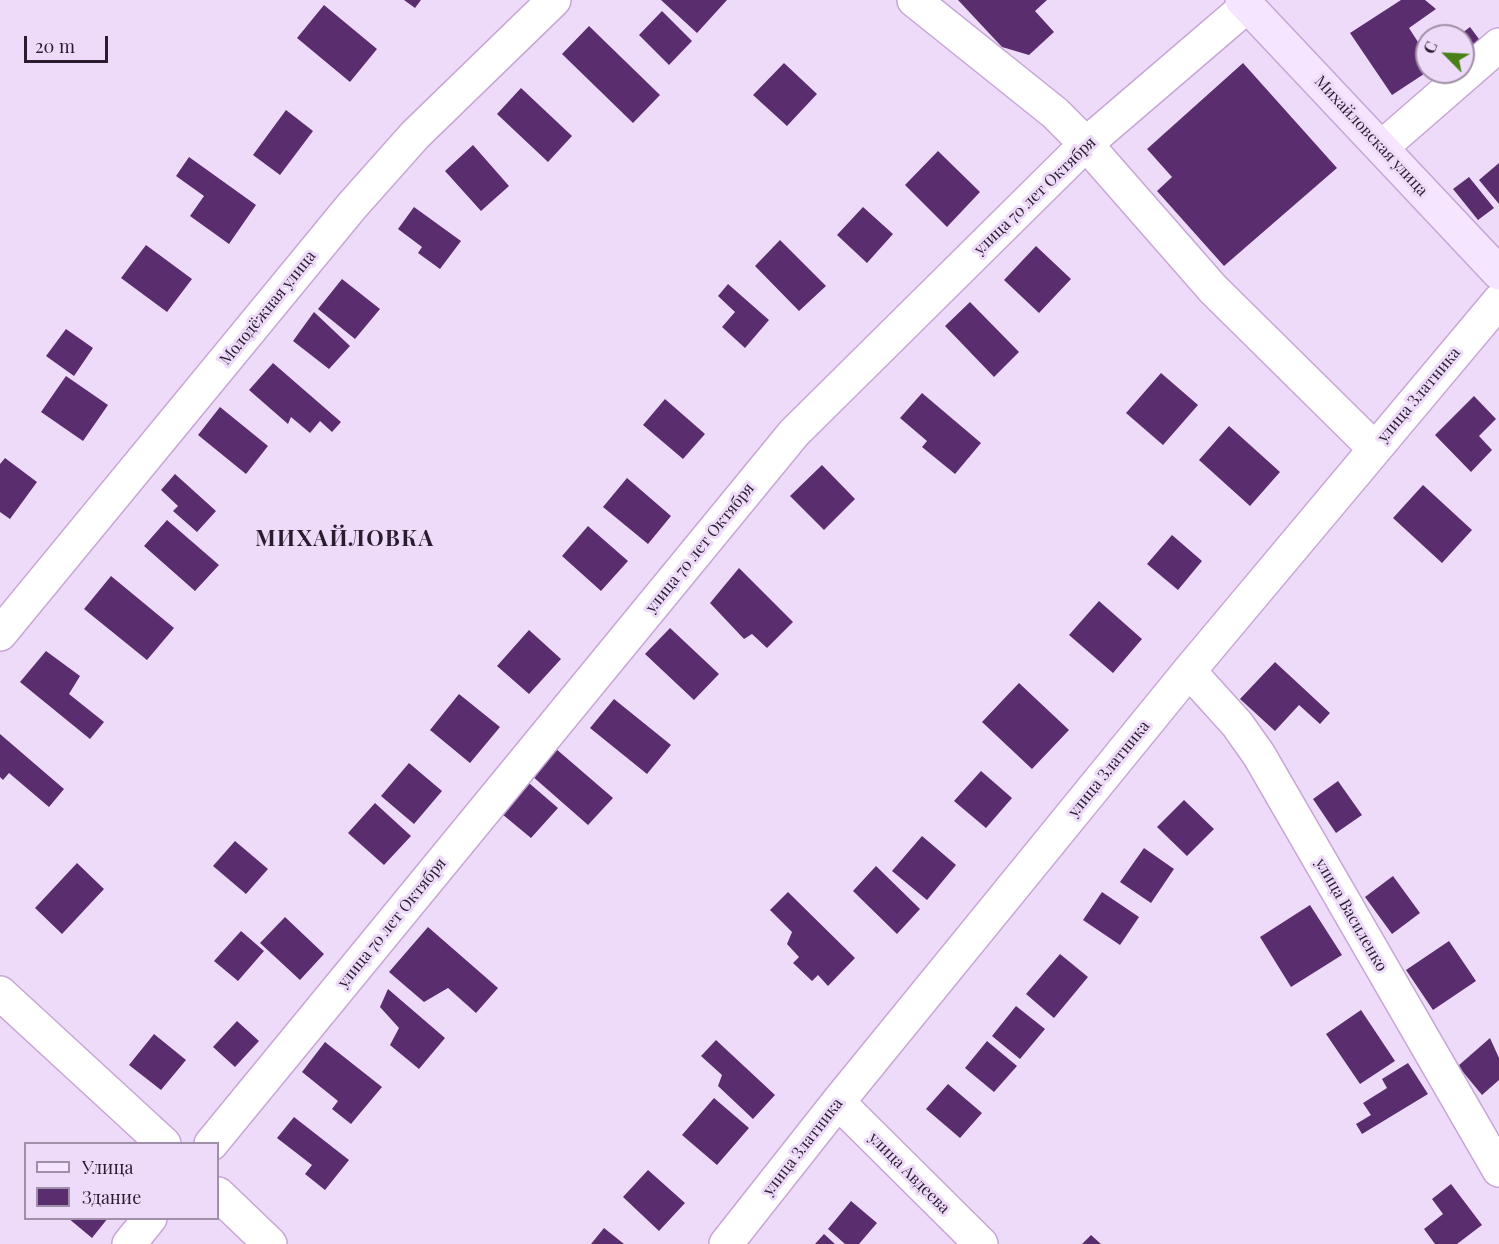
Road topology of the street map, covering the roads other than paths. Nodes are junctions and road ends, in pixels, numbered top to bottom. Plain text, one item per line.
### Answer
1 (554, 0) edge
2 (914, 0) edge
3 (1245, 3) edge
4 (1499, 45) edge
5 (1086, 144) junction
6 (1382, 147) junction
7 (1499, 273) edge
8 (1499, 301) edge
9 (1374, 448) junction
10 (0, 634) edge
11 (1189, 671) junction
12 (0, 993) edge
13 (838, 1102) junction
14 (163, 1142) edge
15 (212, 1142) edge
16 (1499, 1170) edge
17 (219, 1195) edge
18 (148, 1220) edge
19 (129, 1244) edge
20 (270, 1244) edge
21 (726, 1244) edge
22 (981, 1244) edge

1 - 10 street, Молодёжная улица
2 - 5 street
3 - 5 street, улица 70 лет Октября
3 - 6 street, Михайловская улица
4 - 6 street
5 - 9 street
5 - 15 street, улица 70 лет Октября
6 - 7 street, Михайловская улица
8 - 9 street, улица Златника
9 - 11 street, улица Златника
11 - 13 street, улица Златника
11 - 16 street, улица Василенко
12 - 14 street
13 - 21 street, улица Златника
13 - 22 street, улица Авдеева
17 - 20 street
18 - 19 street

